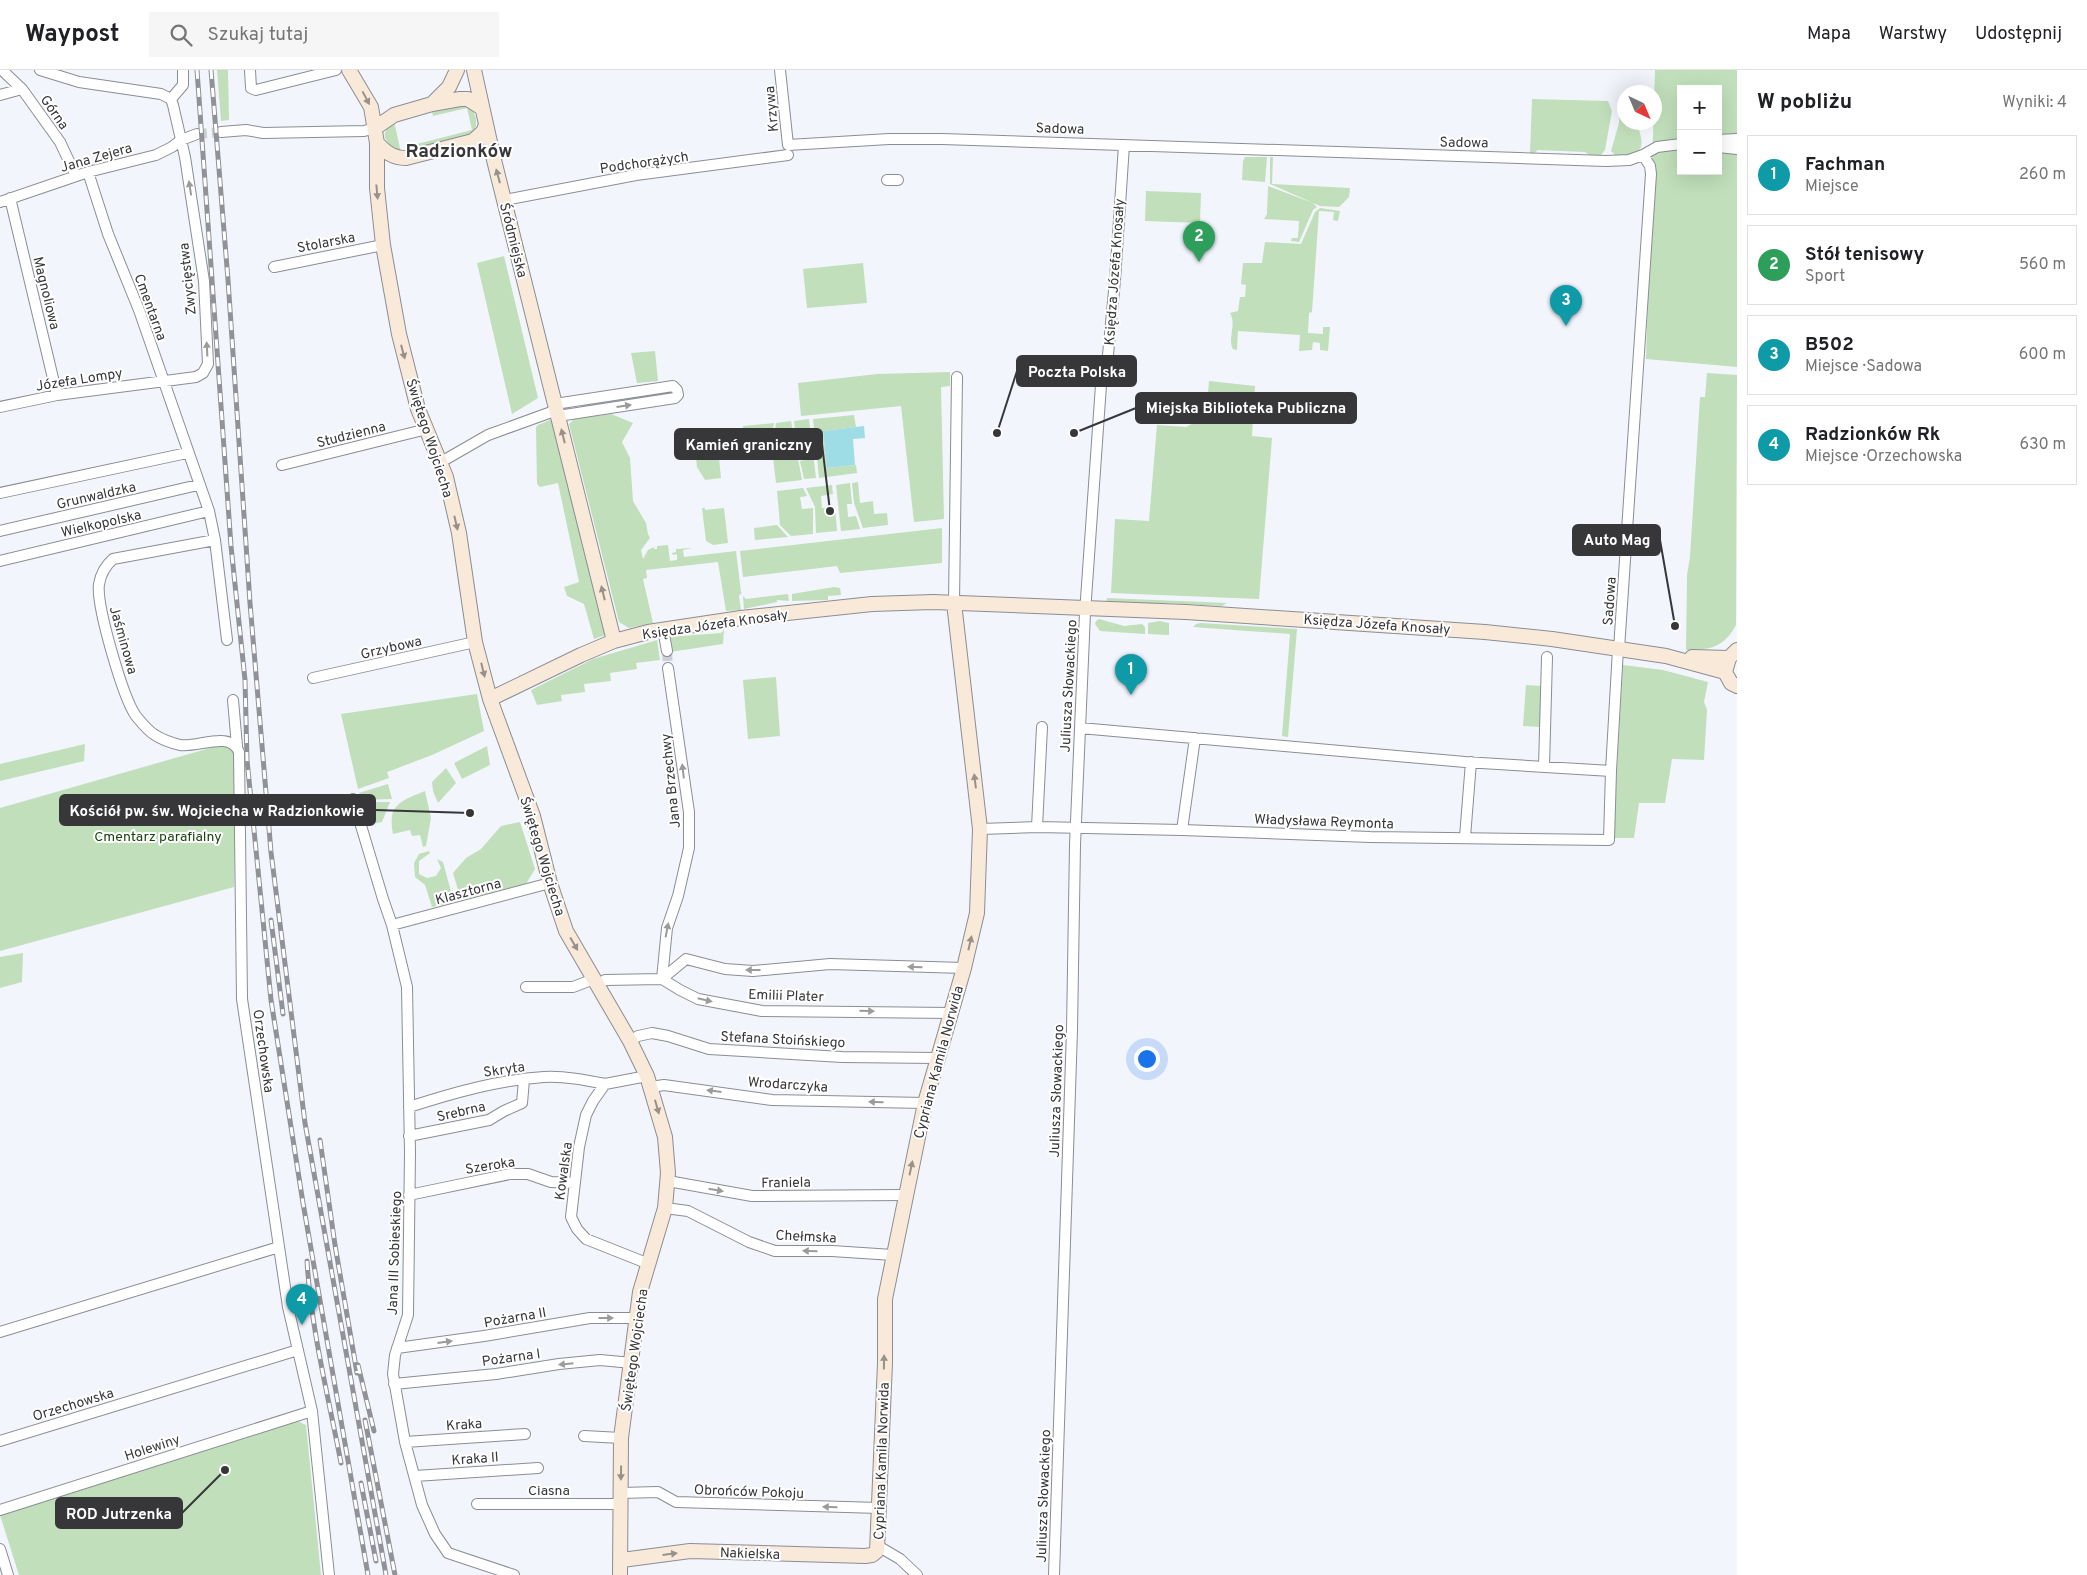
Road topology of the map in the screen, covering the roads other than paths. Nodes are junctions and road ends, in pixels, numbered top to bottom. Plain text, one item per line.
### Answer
1 (2, 70) edge
2 (40, 70) edge
3 (183, 70) edge
4 (250, 70) edge
5 (336, 70) edge
6 (349, 70) edge
7 (457, 70) edge
8 (474, 70) edge
9 (780, 70) edge
10 (22, 89) junction
11 (0, 95) edge
12 (170, 99) junction
13 (432, 104) junction
14 (482, 108) junction
15 (486, 125) junction
16 (375, 128) junction
17 (221, 132) tunnel mouth
18 (197, 134) tunnel mouth
19 (1737, 139) edge
20 (180, 140) junction
21 (1722, 140) edge
22 (377, 143) junction
23 (1677, 144) edge
24 (1124, 145) junction
25 (1722, 147) edge
26 (1737, 149) edge
27 (788, 150) junction
28 (1643, 155) junction
29 (88, 172) junction
30 (76, 176) junction
31 (887, 180) dead end
32 (898, 180) dead end
33 (5, 200) edge
34 (505, 200) junction
35 (383, 245) junction
36 (274, 267) dead end
37 (957, 377) dead end
38 (163, 381) junction
39 (58, 395) junction
40 (0, 407) edge
41 (557, 410) junction
42 (427, 429) junction
43 (187, 453) junction
44 (441, 462) junction
45 (282, 465) dead end
46 (198, 485) junction
47 (0, 493) edge
48 (209, 511) junction
49 (0, 531) edge
50 (215, 540) junction
51 (0, 561) edge
52 (954, 603) junction
53 (1086, 608) junction
54 (663, 629) junction
55 (227, 640) dead end
56 (614, 641) junction
57 (475, 642) junction
58 (1619, 649) junction
59 (667, 652) tunnel mouth
60 (1733, 654) edge
61 (1666, 656) junction
62 (1548, 657) dead end
63 (668, 668) tunnel mouth
64 (1725, 672) junction
65 (313, 678) dead end
66 (1737, 687) edge
67 (490, 699) junction
68 (233, 700) dead end
69 (1042, 727) dead end
70 (1080, 728) junction
71 (1195, 738) junction
72 (238, 749) junction
73 (1471, 762) junction
74 (1544, 767) junction
75 (1611, 770) junction
76 (353, 799) dead end
77 (1037, 827) junction
78 (1076, 828) junction
79 (980, 829) junction
80 (1182, 830) junction
81 (1465, 837) junction
82 (550, 883) junction
83 (392, 925) junction
84 (964, 968) junction
85 (662, 979) junction
86 (595, 982) junction
87 (526, 987) dead end
88 (951, 1013) junction
89 (630, 1042) junction
90 (938, 1058) junction
91 (524, 1080) junction
92 (649, 1081) junction
93 (605, 1084) junction
94 (925, 1103) junction
95 (409, 1107) junction
96 (409, 1136) junction
97 (668, 1181) junction
98 (575, 1182) junction
99 (409, 1195) junction
100 (906, 1195) junction
101 (665, 1208) junction
102 (279, 1247) junction
103 (893, 1256) junction
104 (649, 1264) junction
105 (637, 1318) junction
106 (0, 1332) edge
107 (397, 1348) junction
108 (298, 1350) junction
109 (632, 1363) junction
110 (394, 1384) junction
111 (312, 1411) junction
112 (525, 1434) dead end
113 (584, 1436) dead end
114 (621, 1438) junction
115 (0, 1441) edge
116 (405, 1442) junction
117 (538, 1468) dead end
118 (415, 1476) junction
119 (621, 1498) junction
120 (477, 1504) dead end
121 (879, 1508) junction
122 (0, 1510) edge
123 (0, 1549) edge
124 (878, 1549) junction
125 (622, 1560) junction
126 (8, 1575) edge
127 (329, 1575) edge
128 (514, 1575) edge
129 (620, 1575) edge
130 (917, 1575) edge
131 (1054, 1575) edge

1 - 10 street, Górna
2 - 12 street
3 - 12 street
4 - 5 street
6 -> 16 street, Świętego Wojciecha
7 - 13 street
8 - 14 street, Śródmiejska
9 - 27 street, Krzywa
10 - 11 street
10 - 30 street, Górna
12 - 20 street, Zwycięstwa
13 - 14 street
13 - 16 street
14 - 15 street, Śródmiejska
15 - 22 street
34 -> 15 street, Śródmiejska
16 - 17 street
16 - 22 street, Świętego Wojciecha
18 - 20 street, Jana Zejera
19 - 21 street
20 - 29 street, Jana Zejera
38 -> 20 street, Zwycięstwa
22 -> 35 street, Świętego Wojciecha
23 - 28 street
24 - 27 street, Sadowa
24 - 28 street, Sadowa
24 - 53 street, Księdza Józefa Knosały
25 - 26 street
27 - 34 street, Podchorążych
28 - 58 street, Sadowa
29 - 30 street, Jana Zejera
29 - 38 street, Cmentarna
30 - 33 street, Jana Zejera
31 - 32 street
33 - 39 street, Magnoliowa
34 - 41 street, Śródmiejska
35 - 36 street, Stolarska
35 -> 42 street, Świętego Wojciecha
37 - 52 street
38 - 39 street, Józefa Lompy
38 - 43 street, Cmentarna
39 - 40 street, Józefa Lompy
41 -> 41 street
41 - 44 street
56 -> 41 street, Śródmiejska
42 - 44 street, Świętego Wojciecha
42 - 45 street, Studzienna
43 - 46 street, Cmentarna
43 - 47 street
44 -> 57 street, Świętego Wojciecha
46 - 48 street, Cmentarna
46 - 49 street, Grunwaldzka
48 - 50 street, Cmentarna
48 - 51 street, Wielkopolska
50 - 55 street, Cmentarna
50 - 72 street, Jaśminowa
52 - 53 street, Księdza Józefa Knosały
52 - 54 street, Księdza Józefa Knosały
79 -> 52 street, Cypriana Kamila Norwida
53 - 58 street, Księdza Józefa Knosały
53 - 70 street, Juliusza Słowackiego
54 - 56 street, Księdza Józefa Knosały
54 - 59 street
56 - 67 street, Księdza Józefa Knosały
57 - 65 street, Grzybowa
57 -> 67 street, Świętego Wojciecha
58 - 61 street, Księdza Józefa Knosały
58 - 75 street, Władysława Reymonta
60 - 61 street, Księdza Józefa Knosały
60 - 64 street
61 - 64 street, Księdza Józefa Knosały
62 - 74 street
85 -> 63 street, Jana Brzechwy
64 - 66 street
67 - 82 street, Świętego Wojciecha
68 - 72 street, Orzechowska
69 - 77 street
70 - 71 street
70 - 78 street, Juliusza Słowackiego
71 - 73 street
71 - 80 street
72 - 102 street, Orzechowska
73 - 74 street
73 - 81 street
74 - 75 street
75 - 81 street, Władysława Reymonta
76 - 83 street, Jana III Sobieskiego
77 - 78 street, Władysława Reymonta
77 - 79 street, Władysława Reymonta
78 - 80 street, Władysława Reymonta
78 - 131 street, Juliusza Słowackiego
84 -> 79 street, Cypriana Kamila Norwida
80 - 81 street, Władysława Reymonta
82 - 83 street, Klasztorna
82 -> 86 street, Świętego Wojciecha
83 - 95 street, Jana III Sobieskiego
84 -> 85 street
84 - 88 street, Cypriana Kamila Norwida
85 - 86 street
85 -> 88 street, Emilii Plater
86 - 87 street
86 - 89 street, Świętego Wojciecha
88 - 90 street, Cypriana Kamila Norwida
89 - 90 street, Stefana Stoińskiego
89 - 92 street, Świętego Wojciecha
90 - 94 street, Cypriana Kamila Norwida
91 - 93 street, Skryta
91 - 95 street, Skryta
91 - 96 street, Srebrna
92 - 93 street
94 -> 92 street, Wrodarczyka
92 -> 97 street, Świętego Wojciecha
93 - 98 street, Kowalska
100 -> 94 street, Cypriana Kamila Norwida
95 - 96 street, Jana III Sobieskiego
96 - 99 street, Jana III Sobieskiego
97 -> 100 street, Franiela
97 - 101 street, Świętego Wojciecha
98 - 99 street, Szeroka
98 - 104 street, Kowalska
99 - 107 street, Jana III Sobieskiego
100 - 103 street, Cypriana Kamila Norwida
103 -> 101 street, Chełmska
101 - 104 street, Świętego Wojciecha
102 - 106 street
102 - 108 street, Orzechowska
121 -> 103 street, Cypriana Kamila Norwida
104 - 105 street, Świętego Wojciecha
107 -> 105 street, Pożarna II
105 - 109 street, Świętego Wojciecha
107 - 110 street, Jana III Sobieskiego
108 - 111 street, Orzechowska
108 - 115 street, Orzechowska
109 -> 110 street, Pożarna I
109 - 114 street, Świętego Wojciecha
110 - 116 street, Jana III Sobieskiego
111 - 122 street, Holewiny
111 - 127 street, Orzechowska
112 - 116 street, Kraka
113 - 114 street
114 -> 119 street, Świętego Wojciecha
116 - 118 street, Jana III Sobieskiego
117 - 118 street, Kraka II
118 - 128 street, Jana III Sobieskiego
119 - 120 street, Ciasna
121 -> 119 street, Obrońców Pokoju
119 - 125 street, Świętego Wojciecha
121 - 124 street, Cypriana Kamila Norwida
123 - 126 street
125 -> 124 street, Nakielska
124 - 130 street
125 - 129 street, Świętego Wojciecha

